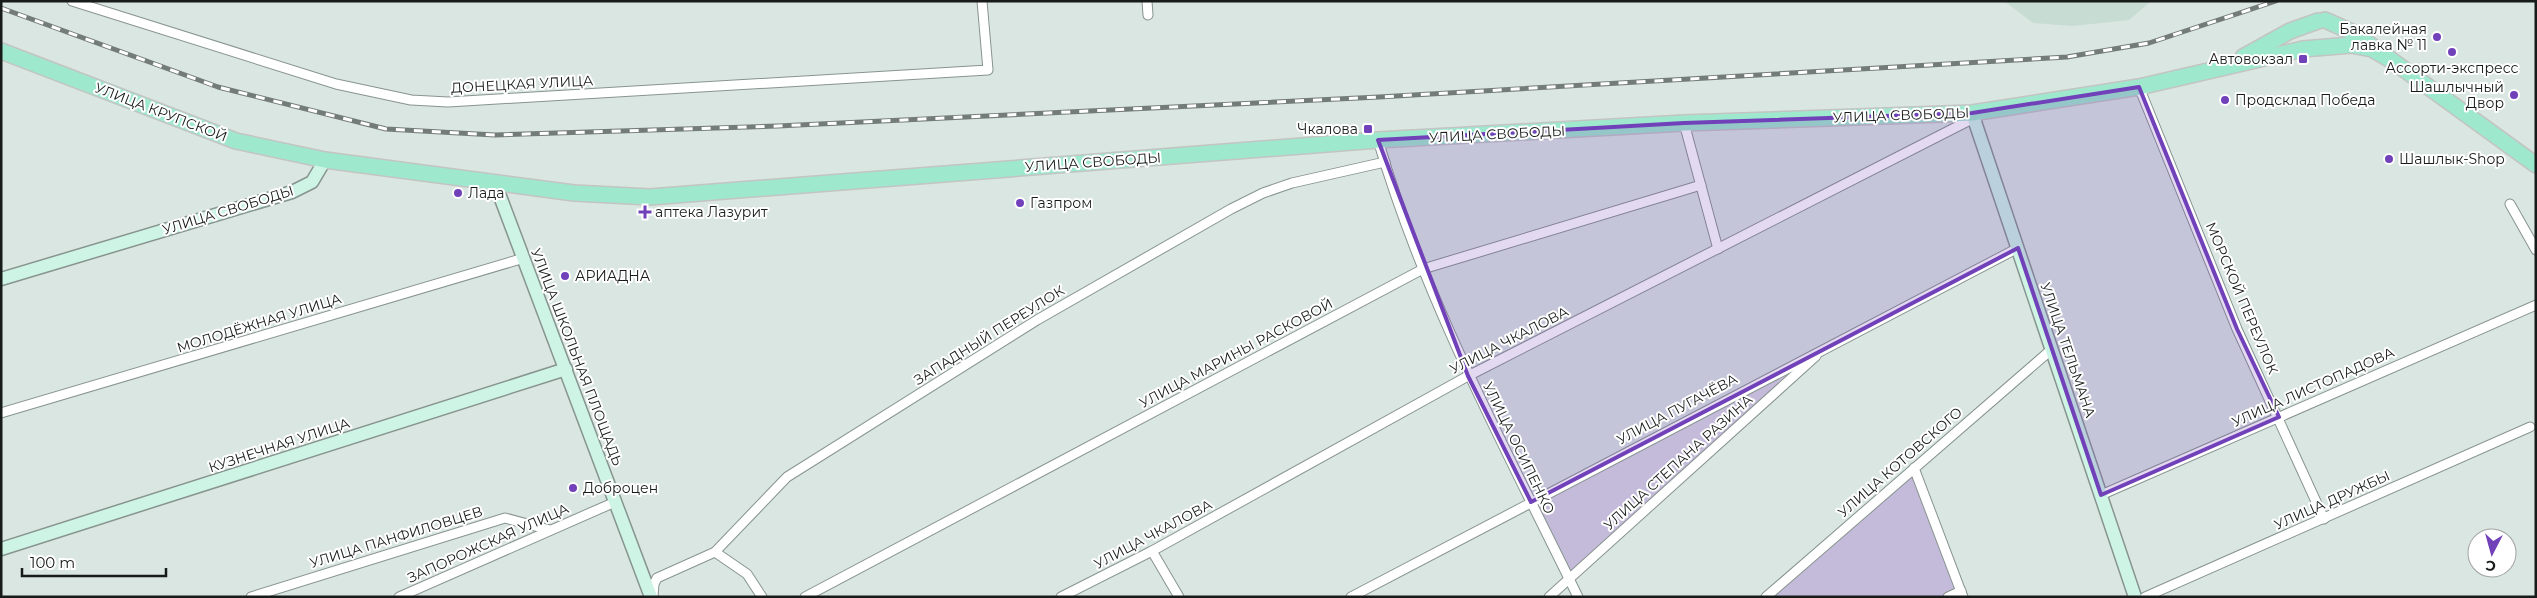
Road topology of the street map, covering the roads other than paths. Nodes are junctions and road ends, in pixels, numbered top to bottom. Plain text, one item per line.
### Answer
1 (72, 1) edge
2 (982, 1) edge
3 (1147, 1) edge
4 (1148, 15) dead end
5 (2322, 21) junction
6 (2326, 46) junction
7 (1, 51) edge
8 (2389, 59) junction
9 (2209, 70) junction
10 (2139, 86) junction
11 (1973, 115) junction
12 (1684, 123) junction
13 (1378, 140) junction
14 (325, 160) junction
15 (1385, 162) junction
16 (2536, 165) edge
17 (495, 183) junction
18 (1701, 185) junction
19 (2510, 204) dead end
20 (1718, 248) junction
21 (2018, 248) junction
22 (2536, 250) edge
23 (524, 258) junction
24 (1423, 269) junction
25 (1, 279) edge
26 (2536, 304) edge
27 (1826, 347) junction
28 (2052, 349) junction
29 (566, 369) junction
30 (1468, 376) junction
31 (1, 414) edge
32 (2279, 417) junction
33 (2530, 427) dead end
34 (1914, 468) junction
35 (2101, 495) junction
36 (615, 502) junction
37 (1530, 502) junction
38 (2324, 518) junction
39 (550, 530) junction
40 (1, 549) edge
41 (1152, 551) junction
42 (714, 552) junction
43 (1569, 579) junction
44 (1962, 594) edge
45 (251, 597) edge
46 (399, 597) edge
47 (652, 597) edge
48 (762, 597) edge
49 (805, 597) edge
50 (1061, 597) edge
51 (1179, 597) edge
52 (1351, 597) edge
53 (1549, 597) edge
54 (1578, 597) edge
55 (1766, 597) edge
56 (1948, 597) edge
57 (2135, 597) edge
58 (2146, 597) edge

1 - 2 street, ДОНЕЦКАЯ УЛИЦА
3 - 4 street
5 - 6 main road
5 - 8 main road
5 - 9 main road
6 - 8 main road
6 - 9 main road
7 - 14 main road, УЛИЦА КРУПСКОЙ
8 - 16 main road
9 - 10 main road, УЛИЦА СВОБОДЫ
10 - 11 main road, УЛИЦА СВОБОДЫ
10 - 32 street, МОРСКОЙ ПЕРЕУЛОК
11 - 12 main road, УЛИЦА СВОБОДЫ
11 - 20 street, УЛИЦА ЧКАЛОВА
11 - 21 main road, УЛИЦА ТЕЛЬМАНА
12 - 13 main road, УЛИЦА СВОБОДЫ
12 - 18 street
13 - 15 street, УЛИЦА ОСИПЕНКО
13 - 17 main road, УЛИЦА СВОБОДЫ
14 - 17 main road, УЛИЦА СВОБОДЫ
14 - 25 main road, УЛИЦА СВОБОДЫ
15 - 24 street, УЛИЦА ОСИПЕНКО
15 - 42 street, ЗАПАДНЫЙ ПЕРЕУЛОК
17 - 23 main road, УЛИЦА ШКОЛЬНАЯ ПЛОЩАДЬ
18 - 20 street
18 - 24 street, УЛИЦА МАРИНЫ РАСКОВОЙ
19 - 22 street
20 - 30 street, УЛИЦА ЧКАЛОВА
21 - 27 street, УЛИЦА ПУГАЧЁВА
21 - 28 main road, УЛИЦА ТЕЛЬМАНА
23 - 29 main road, УЛИЦА ШКОЛЬНАЯ ПЛОЩАДЬ
23 - 31 street, МОЛОДЁЖНАЯ УЛИЦА
24 - 30 street, УЛИЦА ОСИПЕНКО
24 - 49 street, УЛИЦА МАРИНЫ РАСКОВОЙ
26 - 32 street, УЛИЦА ЛИСТОПАДОВА
27 - 37 street, УЛИЦА ПУГАЧЁВА
27 - 43 street, УЛИЦА СТЕПАНА РАЗИНА
28 - 34 street, УЛИЦА КОТОВСКОГО
28 - 35 main road, УЛИЦА ТЕЛЬМАНА
29 - 36 main road, УЛИЦА ШКОЛЬНАЯ ПЛОЩАДЬ
29 - 40 main road, КУЗНЕЧНАЯ УЛИЦА
30 - 37 street, УЛИЦА ОСИПЕНКО
30 - 41 street, УЛИЦА ЧКАЛОВА
32 - 35 street, УЛИЦА ЛИСТОПАДОВА
32 - 38 street, МОРСКОЙ ПЕРЕУЛОК
33 - 38 street, УЛИЦА ДРУЖБЫ
34 - 44 street
34 - 55 street, УЛИЦА КОТОВСКОГО
35 - 57 main road, УЛИЦА ТЕЛЬМАНА
36 - 39 street, ЗАПОРОЖСКАЯ УЛИЦА
36 - 47 main road, УЛИЦА ШКОЛЬНАЯ ПЛОЩАДЬ
37 - 43 street, УЛИЦА ОСИПЕНКО
37 - 52 street, УЛИЦА ПУГАЧЁВА
38 - 58 street, УЛИЦА ДРУЖБЫ
39 - 45 street, УЛИЦА ПАНФИЛОВЦЕВ
39 - 46 street, ЗАПОРОЖСКАЯ УЛИЦА
41 - 50 street, УЛИЦА ЧКАЛОВА
41 - 51 street
42 - 47 street, ЗАПАДНЫЙ ПЕРЕУЛОК
42 - 48 street
43 - 53 street, УЛИЦА СТЕПАНА РАЗИНА
43 - 54 street, УЛИЦА ОСИПЕНКО
44 - 56 street

